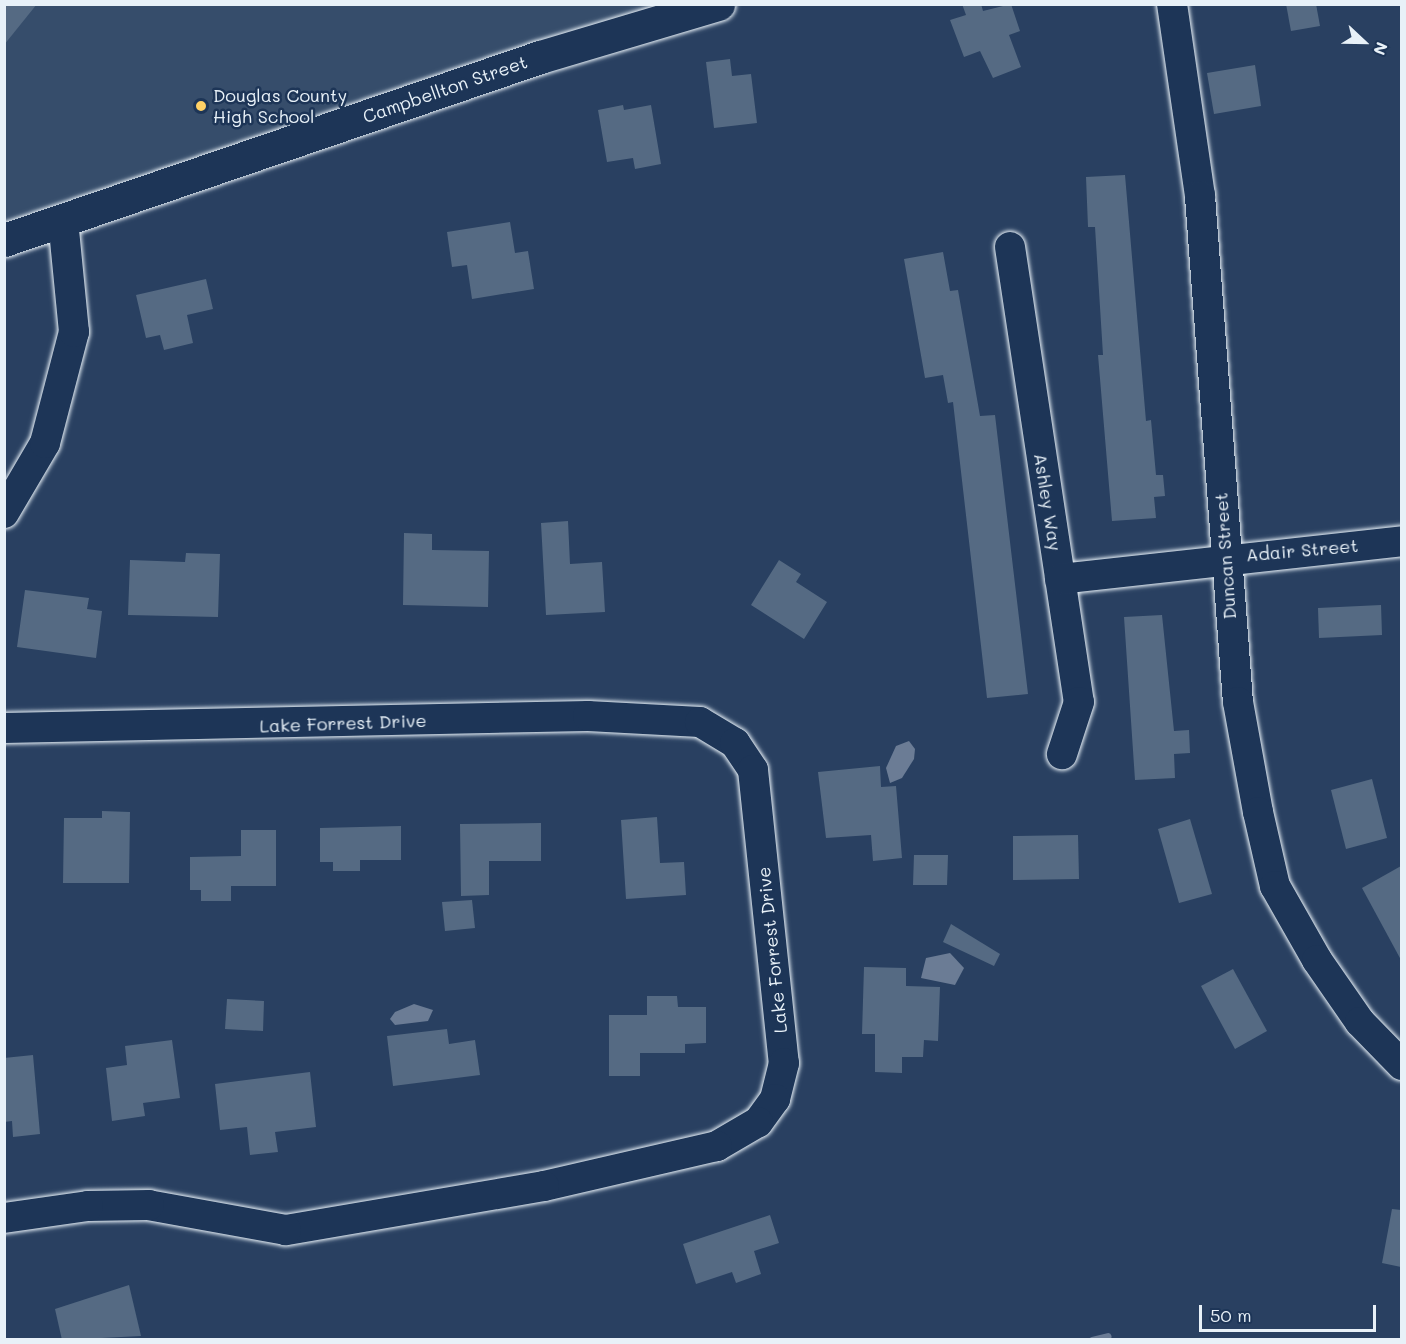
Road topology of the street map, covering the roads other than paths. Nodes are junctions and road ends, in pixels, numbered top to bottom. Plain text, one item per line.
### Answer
1 (718, 4) edge
2 (1172, 4) edge
3 (63, 220) junction
4 (4, 240) edge
5 (1010, 247) dead end
6 (4, 513) edge
7 (1401, 541) edge
8 (1227, 557) junction
9 (1060, 579) junction
10 (4, 729) edge
11 (1062, 754) dead end
12 (1401, 1065) edge
13 (4, 1218) edge

1 - 3 main road, Campbellton Street
2 - 8 street, Duncan Street
3 - 4 main road, Campbellton Street
3 - 6 street
5 - 9 street, Ashley Way
7 - 8 street, Adair Street
8 - 9 street, Adair Street
8 - 12 street, Duncan Street
9 - 11 street, Ashley Way
10 - 13 street, Lake Forrest Drive

